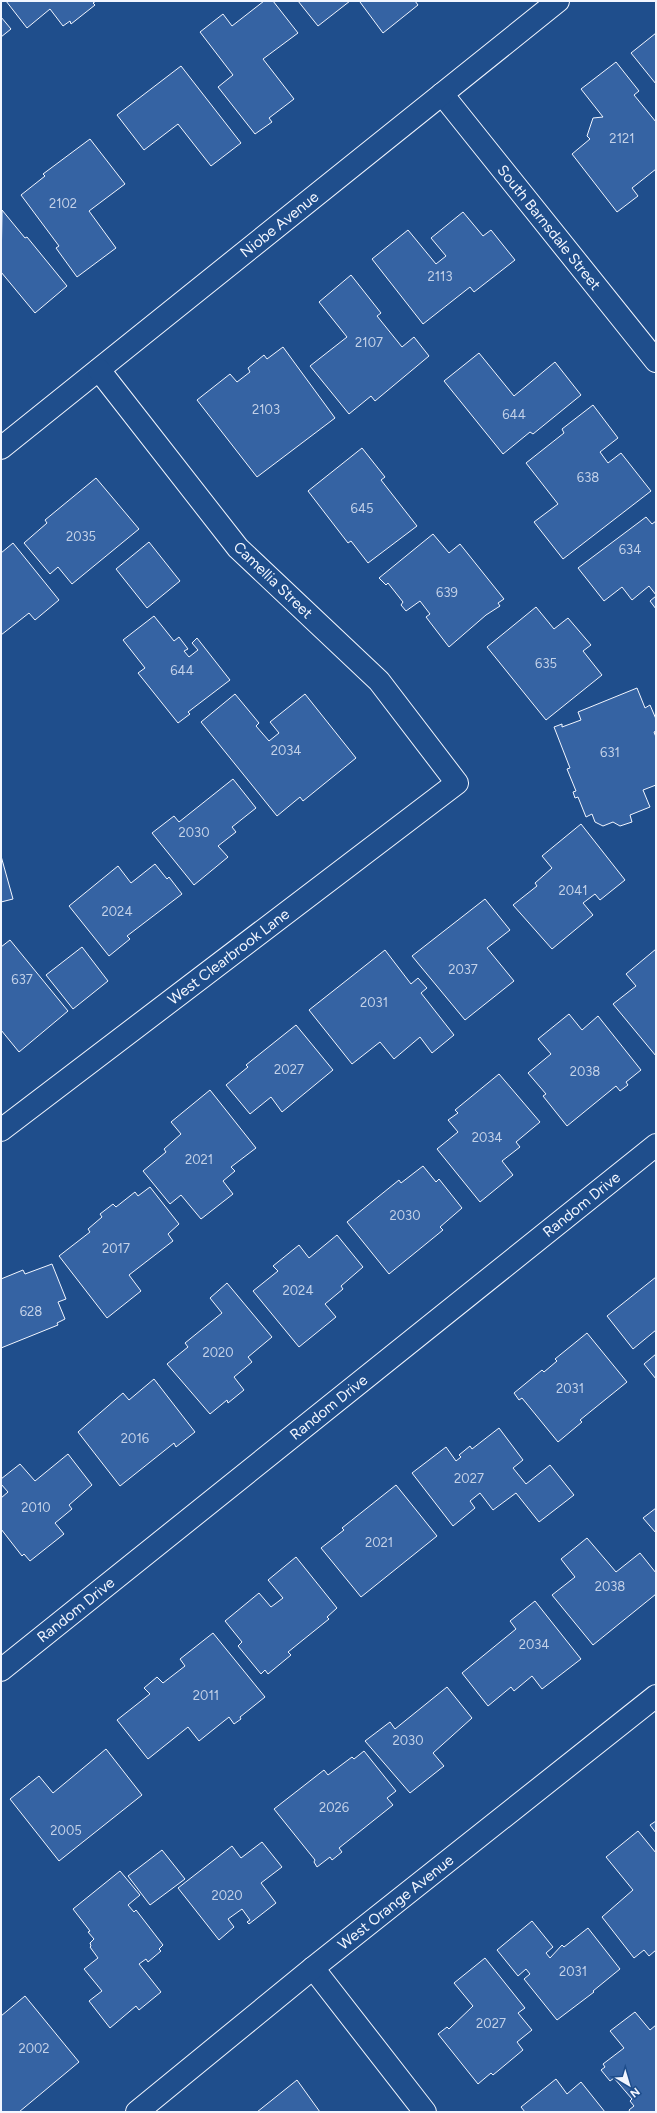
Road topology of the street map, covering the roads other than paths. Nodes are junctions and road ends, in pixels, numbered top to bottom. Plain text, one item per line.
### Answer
1 (558, 1) edge
2 (442, 94) junction
3 (656, 361) edge
4 (99, 370) junction
5 (1, 448) edge
6 (457, 783) joint
7 (1, 1130) edge
8 (656, 1145) edge
9 (1, 1670) edge
10 (656, 1696) edge
11 (313, 1968) junction
12 (137, 2112) edge
13 (424, 2112) edge

1 - 2 street, Niobe Avenue
2 - 3 street, South Barnsdale Street
2 - 4 street, Niobe Avenue
4 - 5 street, Niobe Avenue
4 - 6 street, Camellia Street
6 - 7 street, West Clearbrook Lane
8 - 9 street, Random Drive
10 - 11 street, West Orange Avenue
11 - 12 street, West Orange Avenue
11 - 13 street

